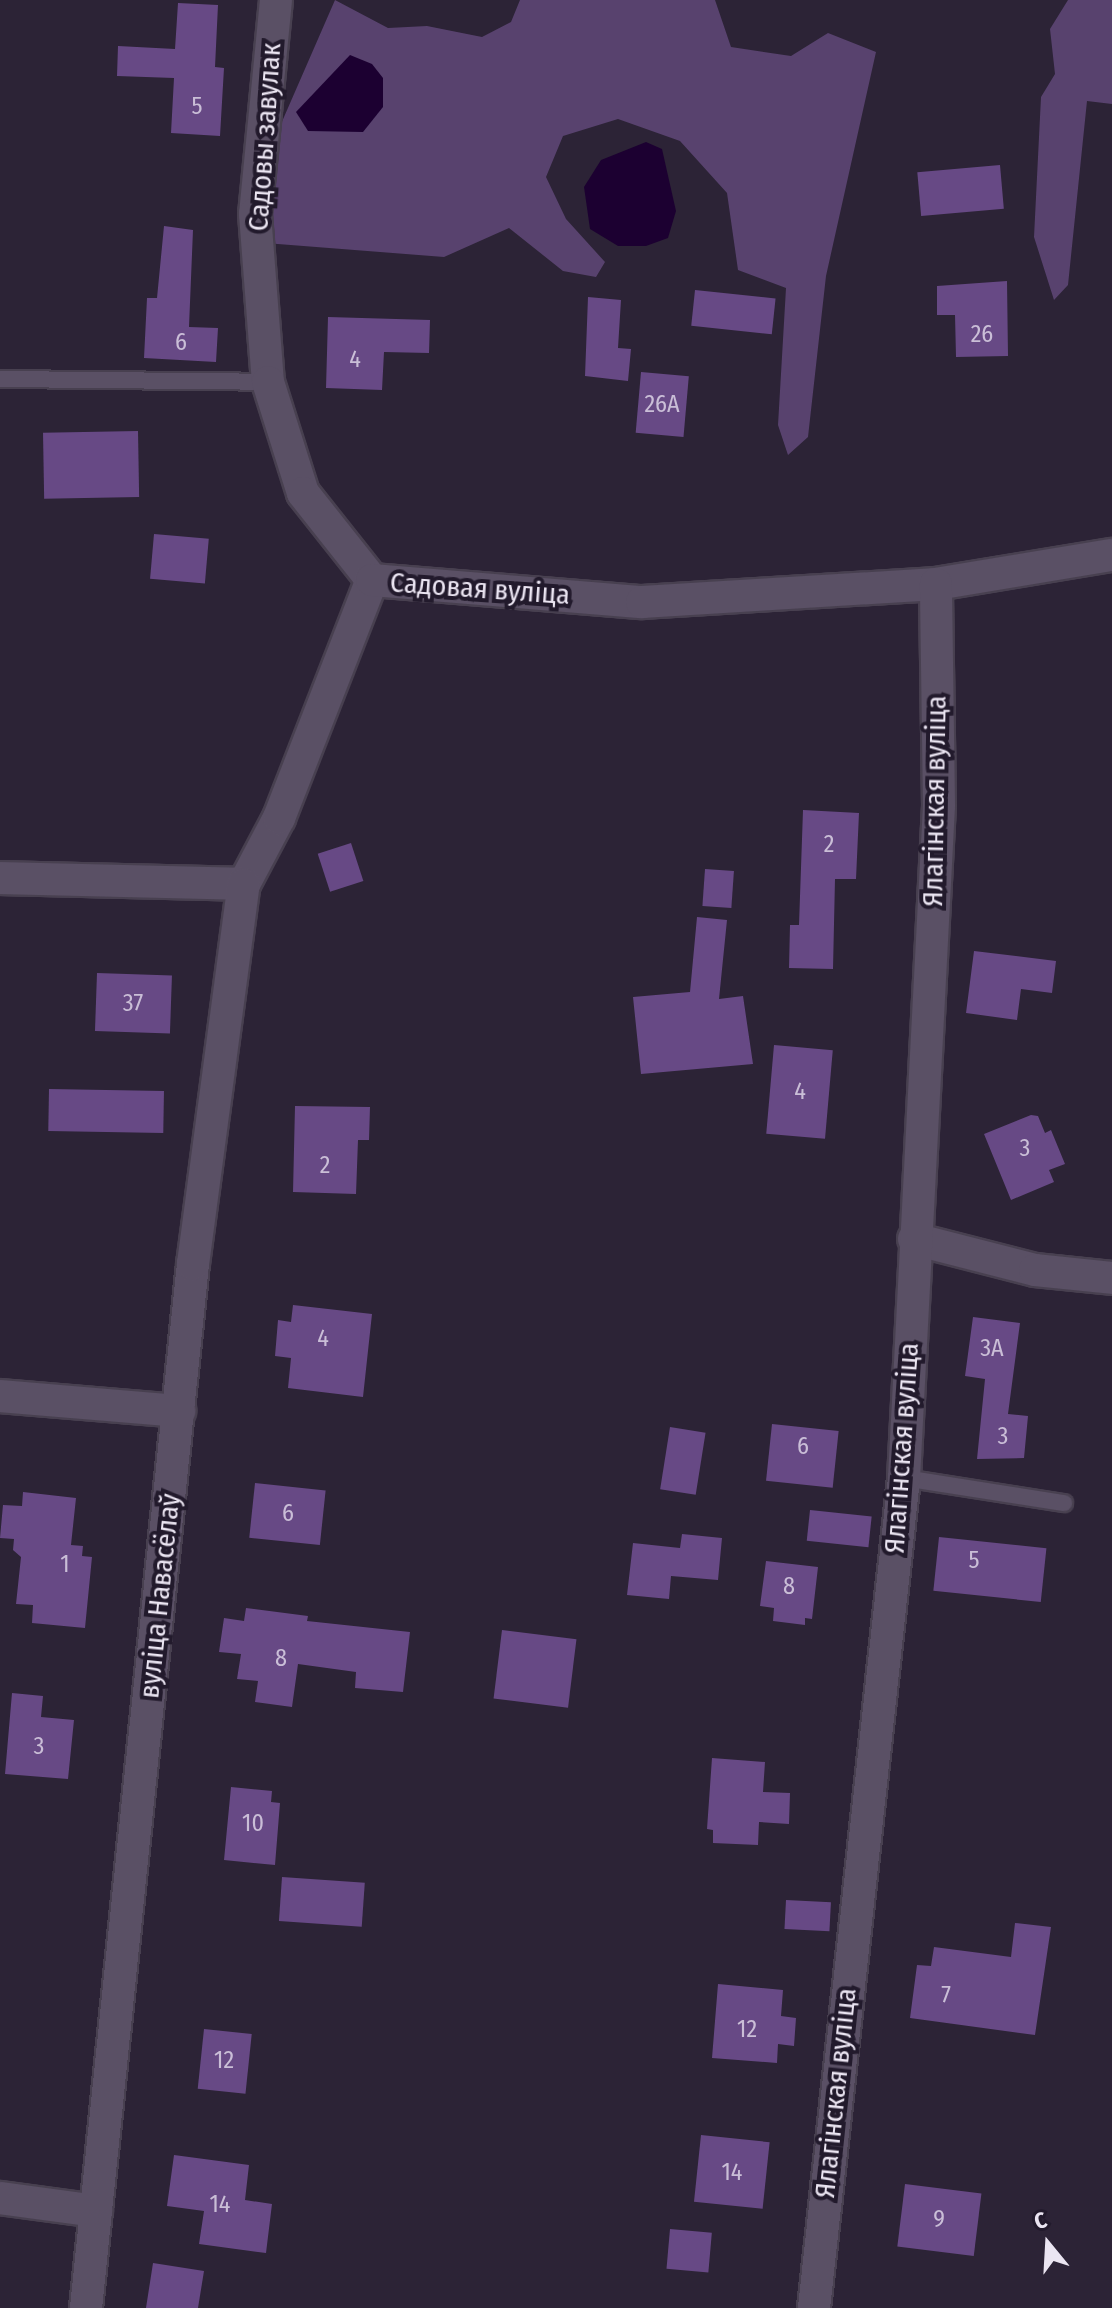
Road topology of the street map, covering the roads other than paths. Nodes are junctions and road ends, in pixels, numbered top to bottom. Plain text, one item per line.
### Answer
1 (276, 0) edge
2 (0, 379) edge
3 (268, 382) junction
4 (1112, 555) edge
5 (372, 580) junction
6 (936, 584) junction
7 (0, 878) edge
8 (244, 884) junction
9 (914, 1239) junction
10 (1112, 1278) edge
11 (0, 1396) edge
12 (179, 1411) junction
13 (904, 1478) junction
14 (1064, 1503) dead end
15 (0, 2198) edge
16 (96, 2211) junction
17 (86, 2308) edge
18 (814, 2308) edge

1 - 3 street, Садовы завулак
2 - 3 lane
3 - 5 street, Садовы завулак
4 - 6 street, Садовая вуліца
5 - 6 street, Садовая вуліца
5 - 8 street, Садовая вуліца
6 - 9 street, Ялагінская вуліца
7 - 8 street
8 - 12 street, вуліца Навасёлаў
9 - 10 street
9 - 13 street, Ялагінская вуліца
11 - 12 street
12 - 16 street, вуліца Навасёлаў
13 - 14 lane
13 - 18 street, Ялагінская вуліца
15 - 16 street
16 - 17 street, вуліца Навасёлаў

